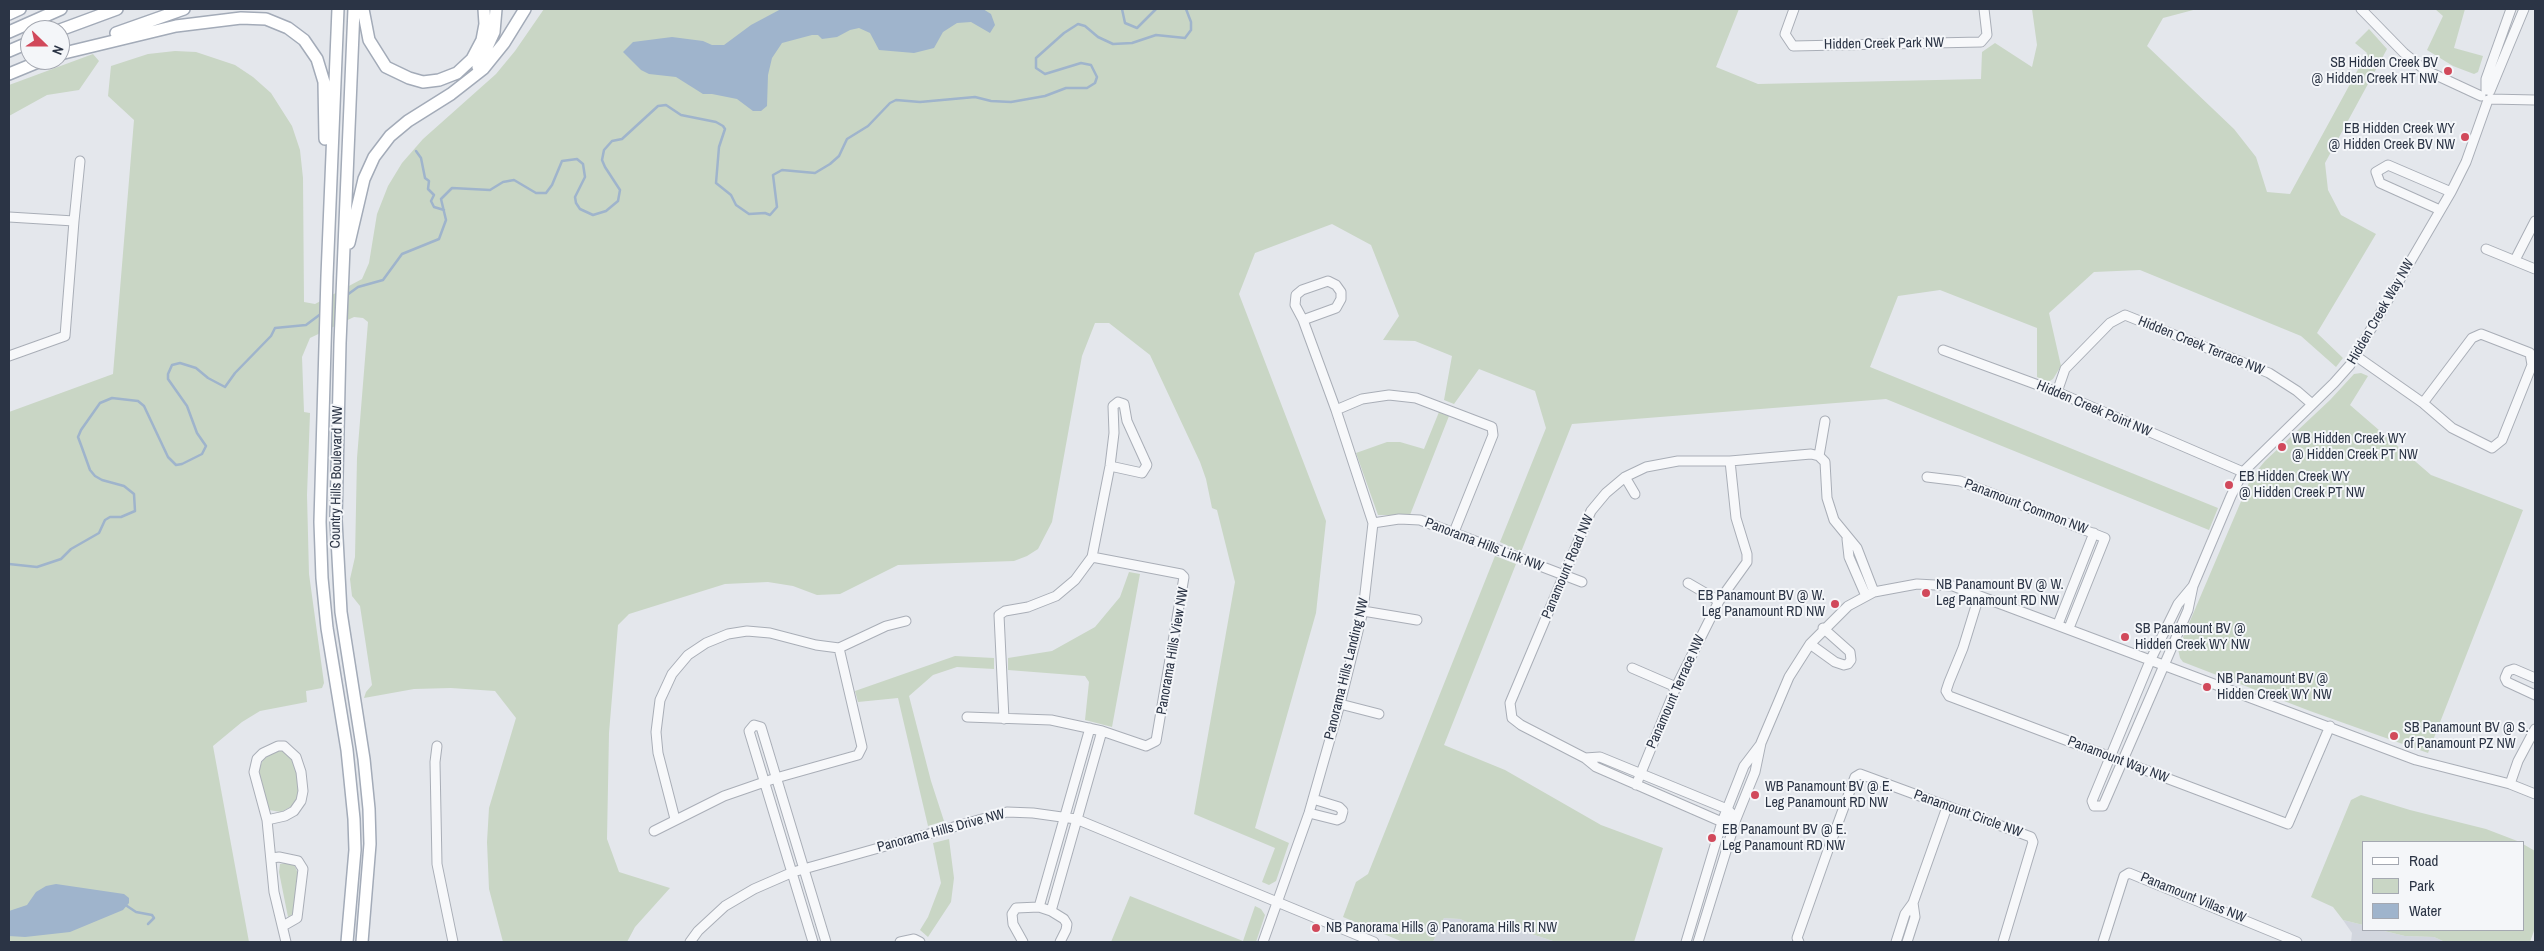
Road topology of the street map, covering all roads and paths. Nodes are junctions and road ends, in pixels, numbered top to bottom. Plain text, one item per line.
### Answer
1 (20, 9) edge
2 (61, 9) edge
3 (117, 9) edge
4 (184, 9) edge
5 (338, 9) edge
6 (354, 9) edge
7 (363, 9) edge
8 (484, 9) edge
9 (496, 9) edge
10 (525, 9) edge
11 (1794, 9) edge
12 (1984, 9) edge
13 (2361, 9) edge
14 (2511, 9) edge
15 (2524, 9) edge
16 (9, 14) edge
17 (70, 26) edge
18 (9, 32) edge
19 (70, 50) edge
20 (70, 52) edge
21 (473, 75) junction
22 (2487, 95) junction
23 (2535, 100) edge
24 (80, 162) dead end
25 (331, 164) junction
26 (2451, 192) junction
27 (2440, 210) junction
28 (9, 217) edge
29 (74, 221) junction
30 (2535, 221) edge
31 (2486, 249) dead end
32 (2515, 260) junction
33 (343, 269) junction
34 (2535, 269) edge
35 (1303, 320) junction
36 (1943, 350) dead end
37 (9, 356) edge
38 (2356, 356) junction
39 (2057, 392) junction
40 (2423, 403) junction
41 (2312, 404) junction
42 (1336, 410) junction
43 (1825, 421) dead end
44 (1820, 456) junction
45 (1730, 461) junction
46 (1110, 466) junction
47 (2243, 472) junction
48 (1927, 477) dead end
49 (1625, 478) junction
50 (1635, 494) dead end
51 (1373, 523) junction
52 (1454, 532) junction
53 (2094, 533) junction
54 (1092, 557) junction
55 (1564, 575) junction
56 (1582, 582) dead end
57 (1688, 583) dead end
58 (2193, 586) junction
59 (1870, 594) junction
60 (1979, 596) junction
61 (1718, 601) junction
62 (1363, 611) junction
63 (1417, 620) dead end
64 (906, 621) dead end
65 (2058, 624) junction
66 (1824, 628) junction
67 (2069, 628) junction
68 (1810, 644) junction
69 (839, 648) junction
70 (2150, 661) junction
71 (2163, 666) junction
72 (1632, 668) dead end
73 (2535, 678) edge
74 (1676, 687) junction
75 (2535, 695) edge
76 (1340, 704) junction
77 (1379, 714) dead end
78 (967, 717) dead end
79 (1004, 719) junction
80 (2330, 726) junction
81 (1090, 728) junction
82 (2535, 729) edge
83 (1102, 731) junction
84 (1761, 743) junction
85 (437, 746) dead end
86 (2110, 757) junction
87 (1585, 758) junction
88 (2121, 762) junction
89 (1640, 774) junction
90 (776, 778) junction
91 (764, 782) junction
92 (2510, 784) junction
93 (1636, 785) junction
94 (2535, 794) edge
95 (1313, 800) junction
96 (1947, 807) junction
97 (1727, 809) junction
98 (1309, 813) junction
99 (1064, 816) junction
100 (675, 819) junction
101 (1076, 819) junction
102 (1736, 819) junction
103 (267, 820) junction
104 (1722, 822) junction
105 (654, 831) dead end
106 (272, 858) junction
107 (805, 868) junction
108 (793, 872) junction
109 (1278, 902) junction
110 (1913, 903) junction
111 (1039, 908) junction
112 (1051, 911) junction
113 (283, 926) junction
114 (286, 942) edge
115 (347, 942) edge
116 (362, 942) edge
117 (453, 942) edge
118 (690, 942) edge
119 (814, 942) edge
120 (826, 942) edge
121 (900, 942) edge
122 (920, 942) edge
123 (1023, 942) edge
124 (1060, 942) edge
125 (1263, 942) edge
126 (1374, 942) edge
127 (1686, 942) edge
128 (1698, 942) edge
129 (1799, 942) edge
130 (1896, 942) edge
131 (1907, 942) edge
132 (2003, 942) edge
133 (2104, 942) edge
134 (2297, 942) edge

1 - 16 main road
2 - 18 main road
3 - 17 main road
4 - 19 main road
5 - 25 main road, Country Hills Boulevard NW
6 - 33 main road, Country Hills Boulevard NW
7 - 8 main road
9 - 21 main road
10 - 21 main road
11 - 12 street, Hidden Creek Park NW
13 - 22 street
14 - 22 street, Hidden Creek Way NW
15 - 22 street, Hidden Creek Way NW
20 - 25 main road
21 - 33 main road
22 - 23 street
22 - 26 street, Hidden Creek Way NW
24 - 29 street
25 - 115 main road, Country Hills Boulevard NW
26 - 27 street, Hidden Creek Way NW
26 - 27 street
27 - 38 street, Hidden Creek Way NW
28 - 29 street
29 - 37 street
30 - 32 street
31 - 32 street
32 - 34 street
33 - 116 main road, Country Hills Boulevard NW
35 - 35 street, Panorama Hills Landing NW
35 - 42 street, Panorama Hills Landing NW
36 - 39 street, Hidden Creek Point NW
38 - 40 street
38 - 41 street, Hidden Creek Way NW
39 - 41 street, Hidden Creek Terrace NW
39 - 47 street, Hidden Creek Point NW
40 - 40 street
41 - 47 street, Hidden Creek Way NW
42 - 51 street, Panorama Hills Landing NW
42 - 52 street
43 - 44 street
44 - 45 street, Panamount Road NW
44 - 59 street
45 - 49 street, Panamount Road NW
45 - 61 street, Panamount Terrace NW
46 - 46 street
46 - 54 street
47 - 58 street, Hidden Creek Way NW
48 - 53 street, Panamount Common NW
49 - 50 street
49 - 55 street, Panamount Road NW
51 - 52 street, Panorama Hills Link NW
51 - 62 street, Panorama Hills Landing NW
52 - 55 street, Panorama Hills Link NW
53 - 65 street, Panamount Common NW
53 - 67 street, Panamount Common NW
54 - 79 street
54 - 83 street, Panorama Hills View NW
55 - 56 street, Panorama Hills Link NW
55 - 87 street, Panamount Road NW
57 - 61 street
58 - 70 street, Hidden Creek Way NW
58 - 71 street, Hidden Creek Way NW
59 - 60 street
59 - 66 street
60 - 65 street
60 - 86 street, Panamount Way NW
61 - 74 street, Panamount Terrace NW
62 - 63 street
62 - 76 street, Panorama Hills Landing NW
64 - 69 street
65 - 67 street
66 - 68 street
66 - 68 street
67 - 70 street
68 - 84 street
69 - 90 street
69 - 100 street
70 - 71 street
70 - 86 street, Hidden Creek Way NW
71 - 80 street
71 - 88 street, Hidden Creek Way NW
72 - 74 street
73 - 75 street
74 - 89 street, Panamount Terrace NW
76 - 77 street
76 - 95 street, Panorama Hills Landing NW
78 - 79 street, Panorama Hills View NW
79 - 81 street, Panorama Hills View NW
80 - 88 street, Panamount Way NW
80 - 92 street
81 - 83 street, Panorama Hills View NW
81 - 99 street
82 - 92 street
83 - 101 street
84 - 97 street
84 - 102 street
85 - 117 street
86 - 88 street, Panamount Way NW
86 - 88 street, Hidden Creek Way NW
87 - 89 street, Panamount Road NW
87 - 93 street, Panamount Road NW
89 - 93 street, Panamount Terrace NW
89 - 97 street, Panamount Road NW
90 - 91 street
90 - 91 street
90 - 107 street
91 - 100 street
91 - 108 street
92 - 94 street
93 - 104 street, Panamount Road NW
95 - 98 street, Panorama Hills Landing NW
95 - 98 street
96 - 110 street
96 - 129 street, Panamount Circle NW
96 - 132 street, Panamount Circle NW
97 - 102 street, Panamount Road NW
97 - 104 street
98 - 109 street, Panorama Hills Landing NW
99 - 101 street, Panorama Hills Drive NW
99 - 107 street, Panorama Hills Drive NW
99 - 111 street
100 - 105 street
101 - 109 street, Panorama Hills Drive NW
101 - 112 street
102 - 104 street
102 - 128 street
103 - 103 street
103 - 106 street
104 - 127 street
106 - 113 street
106 - 113 street
107 - 108 street, Panorama Hills Drive NW
107 - 120 street
108 - 118 street, Panorama Hills Drive NW
108 - 119 street
109 - 125 street, Panorama Hills Landing NW
109 - 126 street, Panorama Hills Drive NW
110 - 130 street
110 - 131 street
111 - 112 street
111 - 123 street
112 - 124 street
113 - 114 street
121 - 122 street
133 - 134 street, Panamount Villas NW

